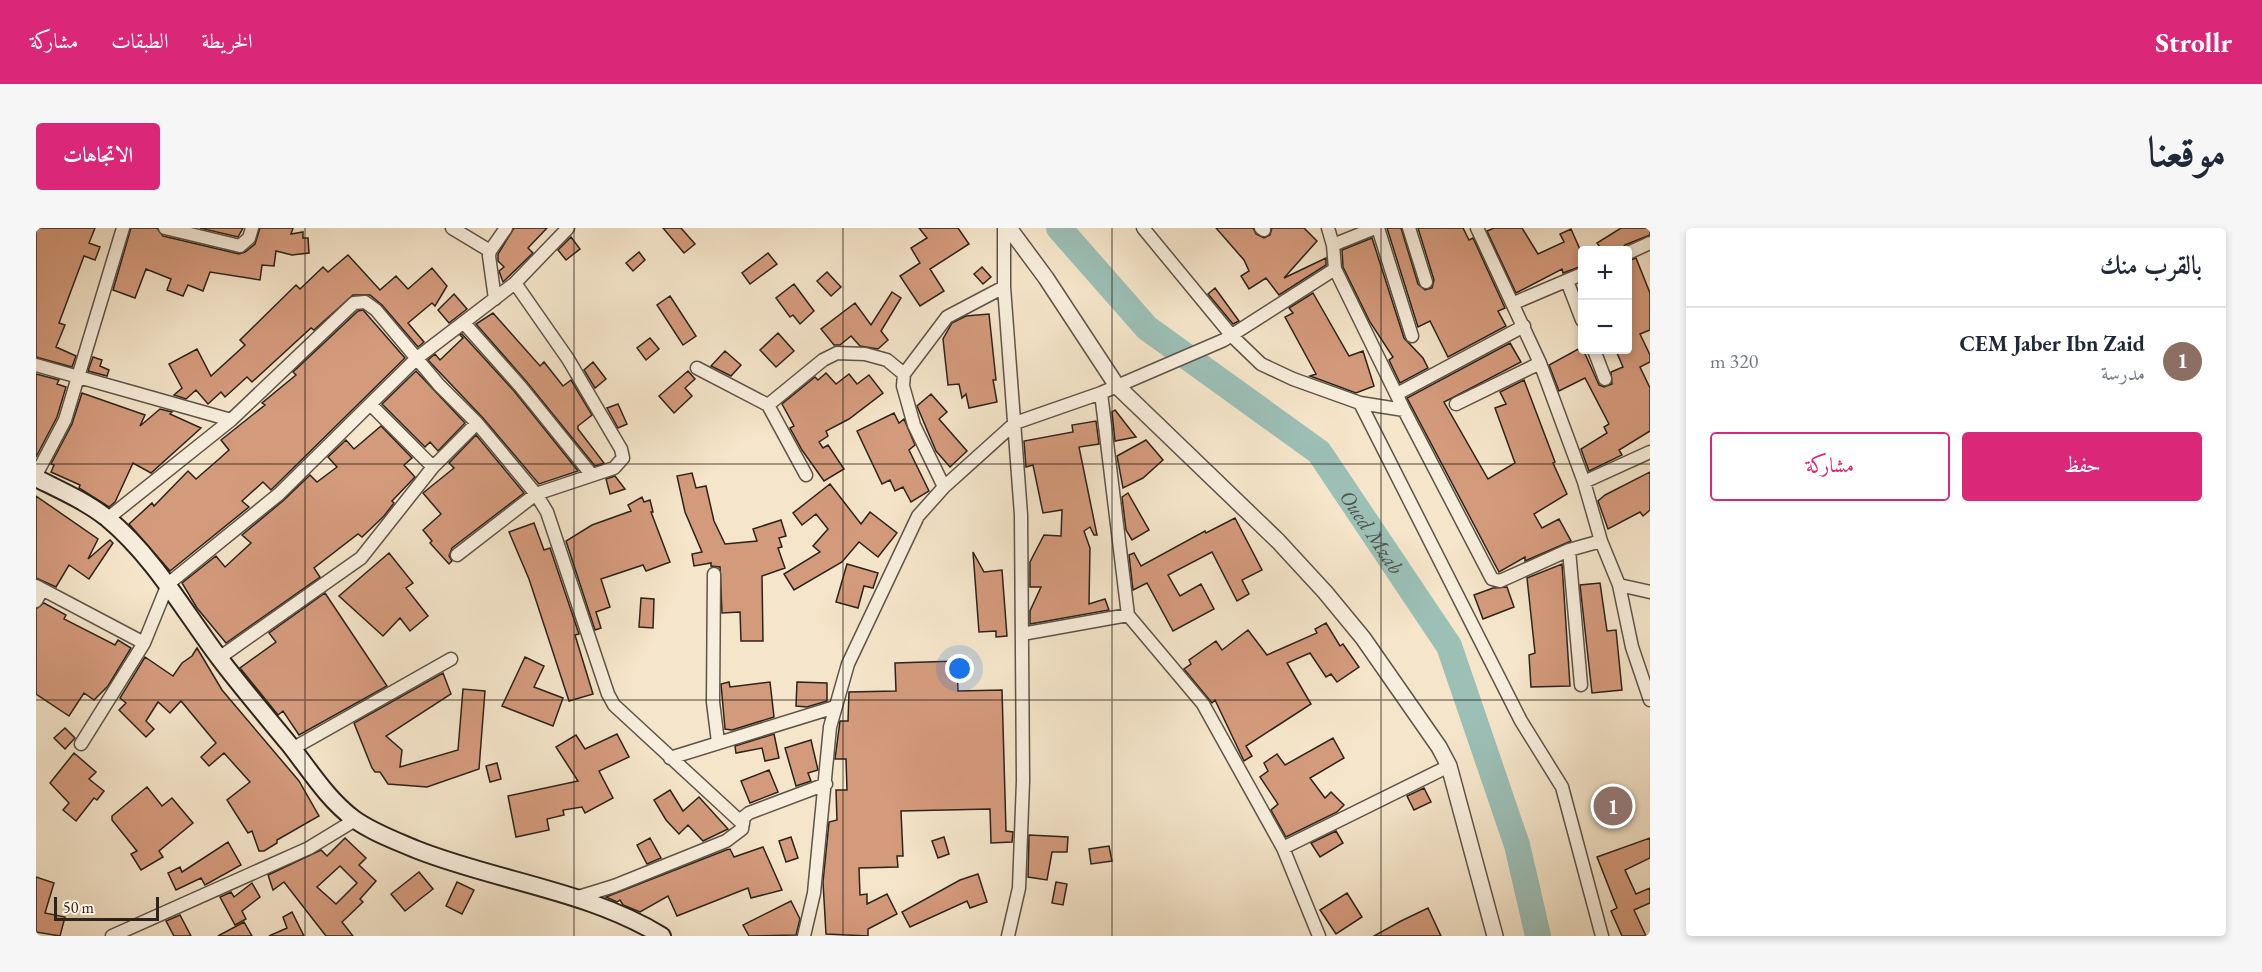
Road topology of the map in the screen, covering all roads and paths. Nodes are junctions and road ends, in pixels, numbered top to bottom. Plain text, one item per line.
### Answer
1 (123, 228) edge
2 (165, 228) edge
3 (252, 228) edge
4 (452, 228) edge
5 (506, 228) edge
6 (568, 228) edge
7 (1006, 228) edge
8 (1143, 228) edge
9 (1328, 228) edge
10 (1376, 228) edge
11 (1409, 228) edge
12 (1477, 228) edge
13 (1650, 243) edge
14 (1333, 245) junction
15 (490, 250) junction
16 (1632, 251) edge
17 (1335, 269) junction
18 (1578, 276) edge
19 (1567, 281) junction
20 (1426, 282) dead end
21 (515, 283) junction
22 (1004, 286) junction
23 (495, 298) junction
24 (1514, 303) junction
25 (1578, 310) edge
26 (464, 323) junction
27 (1524, 326) junction
28 (1412, 336) dead end
29 (1228, 338) junction
30 (1596, 354) edge
31 (417, 358) junction
32 (1540, 363) junction
33 (36, 365) edge
34 (697, 368) dead end
35 (904, 374) junction
36 (77, 376) junction
37 (1605, 379) dead end
38 (1123, 384) junction
39 (1101, 393) junction
40 (1397, 394) junction
41 (1359, 403) junction
42 (1456, 404) dead end
43 (371, 405) junction
44 (768, 405) junction
45 (1404, 410) junction
46 (231, 420) junction
47 (477, 423) junction
48 (1015, 423) junction
49 (1650, 452) edge
50 (433, 467) junction
51 (591, 474) junction
52 (36, 476) edge
53 (806, 476) dead end
54 (1584, 482) junction
55 (944, 487) junction
56 (536, 494) junction
57 (107, 519) junction
58 (1600, 541) junction
59 (1569, 550) junction
60 (456, 555) dead end
61 (714, 574) dead end
62 (168, 584) junction
63 (1619, 585) junction
64 (38, 592) edge
65 (1650, 592) edge
66 (1128, 615) junction
67 (1022, 634) junction
68 (144, 643) junction
69 (219, 658) junction
70 (451, 659) dead end
71 (1581, 685) dead end
72 (1650, 700) edge
73 (835, 707) junction
74 (718, 742) junction
75 (81, 744) dead end
76 (292, 748) junction
77 (670, 758) junction
78 (1449, 766) junction
79 (826, 784) junction
80 (355, 819) junction
81 (743, 824) junction
82 (1283, 848) junction
83 (575, 898) junction
84 (112, 936) edge
85 (662, 936) edge
86 (804, 936) edge
87 (1008, 936) edge
88 (1319, 936) edge
89 (1495, 936) edge
90 (1602, 936) edge

1 - 36 street
2 - 3 street
4 - 15 street
5 - 15 street
6 - 21 street
7 - 22 street
7 - 38 street
8 - 29 street
9 - 14 street
10 - 14 street
10 - 28 street
11 - 20 street
12 - 24 street
13 - 16 street
14 - 17 street
15 - 23 street
17 - 29 street
17 - 40 street
18 - 19 street
19 - 24 street
19 - 25 street
21 - 23 street
21 - 51 street
22 - 35 street
22 - 48 street
23 - 26 street
24 - 27 street
26 - 31 street
26 - 51 street
27 - 32 street
27 - 40 street
29 - 38 street
29 - 41 street
30 - 37 street
31 - 43 street
31 - 46 street
31 - 47 street
32 - 42 street
32 - 54 street
33 - 36 street
34 - 44 street
35 - 44 street
35 - 55 street
36 - 46 street
36 - 52 street
38 - 39 street
38 - 78 street
39 - 48 street
39 - 66 street
40 - 45 street
41 - 45 street
41 - 90 street
43 - 50 street
43 - 62 street
44 - 53 street
45 - 59 street
46 - 57 street
47 - 50 street
47 - 56 street
48 - 55 street
48 - 67 street
49 - 54 street
50 - 69 street
51 - 56 street
52 - 57 main road
54 - 58 street
55 - 73 street
56 - 60 street
56 - 77 street
57 - 62 main road
58 - 59 street
58 - 63 street
59 - 71 street
61 - 74 street
62 - 68 street
62 - 69 main road
63 - 65 street
63 - 72 street
64 - 68 street
66 - 67 street
66 - 82 street
67 - 87 street
68 - 75 street
69 - 76 main road
70 - 76 street
73 - 74 street
73 - 79 street
74 - 77 street
76 - 80 main road
77 - 81 street
78 - 82 street
78 - 89 street
79 - 81 street
79 - 86 street
80 - 83 main road
80 - 84 street
81 - 83 street
82 - 88 street
83 - 85 main road

